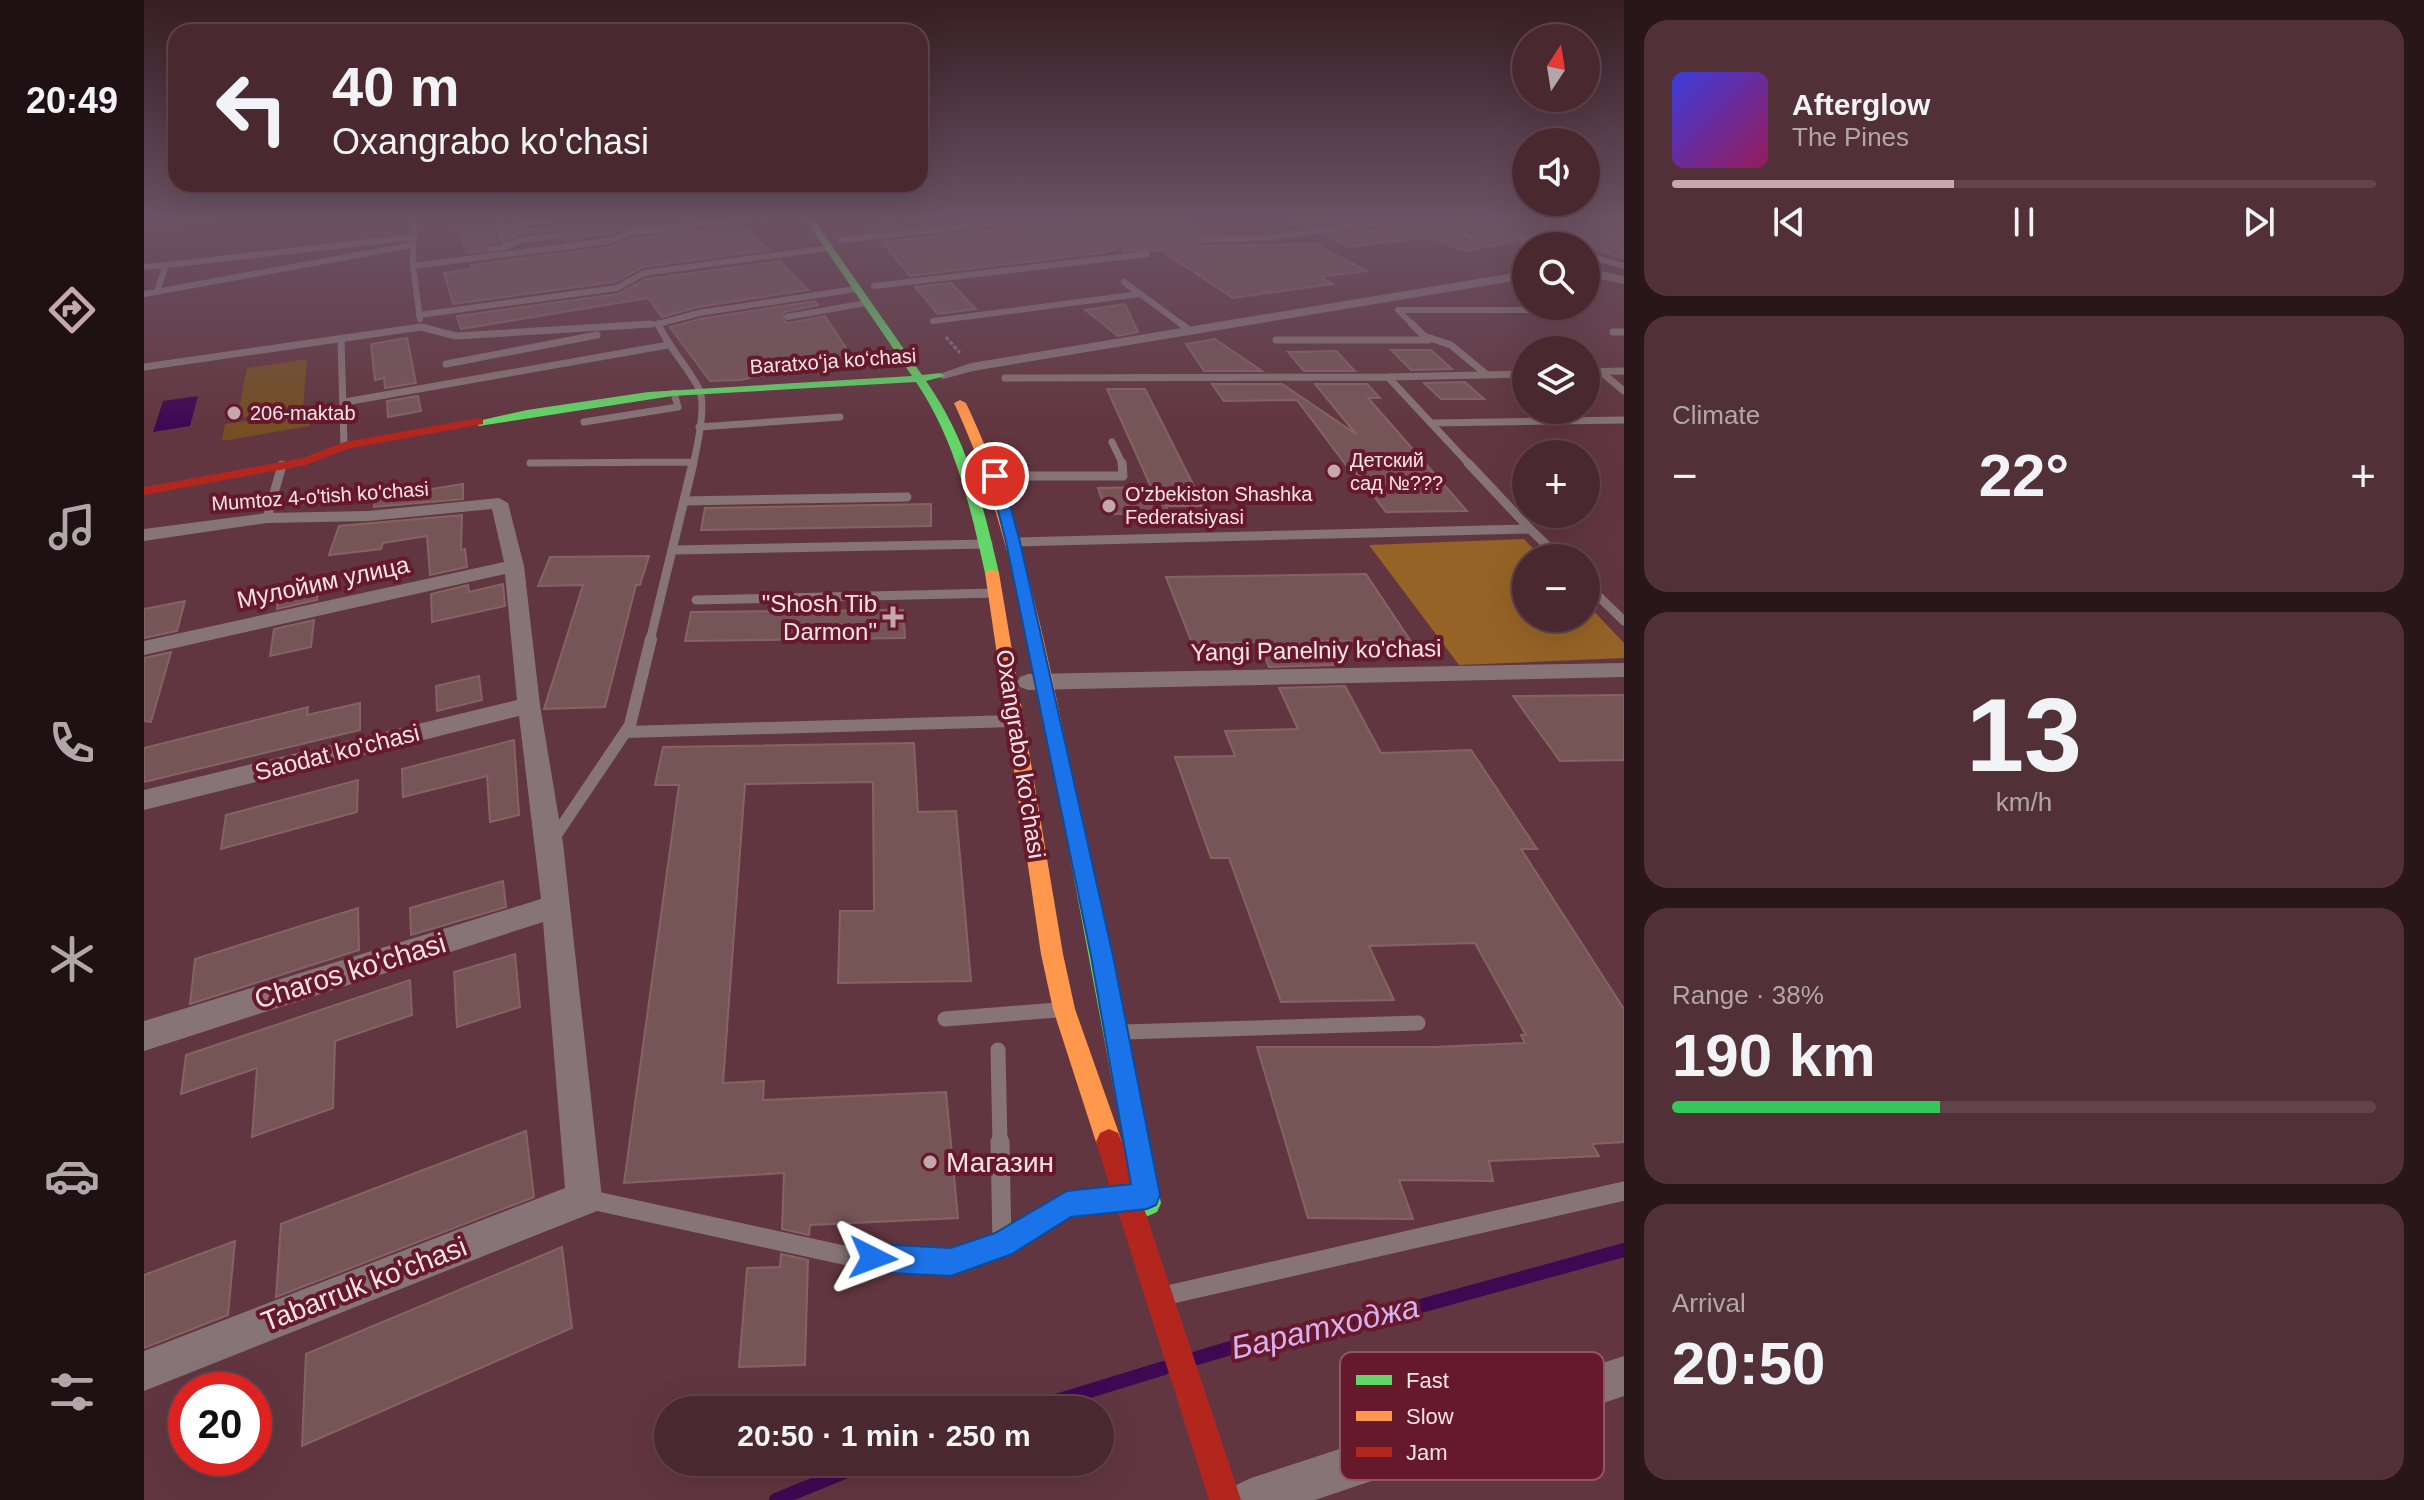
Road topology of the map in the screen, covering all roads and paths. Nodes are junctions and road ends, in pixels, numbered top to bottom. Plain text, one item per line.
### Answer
1 (159, 286) edge
2 (190, 286) edge
3 (416, 286) edge
4 (621, 286) edge
5 (861, 286) edge
6 (916, 286) edge
7 (1129, 286) edge
8 (1460, 286) edge
9 (157, 292) junction
10 (865, 293) junction
11 (144, 294) edge
12 (1140, 294) junction
13 (1512, 310) edge
14 (419, 315) junction
15 (787, 317) dead end
16 (933, 321) joint
17 (658, 324) junction
18 (624, 326) junction
19 (421, 327) junction
20 (907, 329) dead end
21 (1190, 331) junction
22 (1613, 332) dead end
23 (1624, 332) edge
24 (341, 339) junction
25 (1432, 339) junction
26 (1276, 340) dead end
27 (668, 345) junction
28 (446, 364) dead end
29 (144, 367) edge
30 (971, 367) junction
31 (939, 370) junction
32 (1600, 371) joint
33 (1624, 371) edge
34 (1512, 374) edge
35 (1487, 375) junction
36 (1388, 377) junction
37 (921, 378) junction
38 (1005, 378) dead end
39 (1624, 391) edge
40 (701, 392) junction
41 (674, 393) junction
42 (345, 402) junction
43 (840, 417) dead end
44 (1624, 420) edge
45 (584, 422) dead end
46 (1433, 423) junction
47 (699, 427) junction
48 (1112, 442) dead end
49 (344, 446) junction
50 (693, 462) junction
51 (530, 463) dead end
52 (282, 465) junction
53 (995, 476) junction
54 (144, 491) edge
55 (907, 497) dead end
56 (684, 501) junction
57 (267, 518) junction
58 (1530, 529) junction
59 (144, 535) edge
60 (1013, 542) junction
61 (988, 544) junction
62 (1546, 544) edge
63 (674, 550) junction
64 (514, 566) junction
65 (996, 593) junction
66 (1600, 598) edge
67 (696, 600) dead end
68 (1624, 621) edge
69 (144, 648) edge
70 (1624, 670) edge
71 (1043, 681) junction
72 (1010, 682) junction
73 (529, 705) junction
74 (1016, 721) junction
75 (626, 732) junction
76 (144, 800) edge
77 (550, 843) junction
78 (557, 906) junction
79 (1064, 1009) junction
80 (945, 1019) dead end
81 (1418, 1023) dead end
82 (1116, 1033) junction
83 (144, 1036) edge
84 (998, 1050) dead end
85 (1624, 1191) edge
86 (1147, 1195) junction
87 (1127, 1197) junction
88 (584, 1198) junction
89 (1002, 1244) junction
90 (1165, 1296) junction
91 (1170, 1323) junction
92 (144, 1371) edge
93 (1624, 1376) edge
94 (1604, 1383) edge
95 (1340, 1470) edge
96 (1225, 1500) edge
97 (1251, 1500) edge

1 - 9 lane
2 - 9 lane
3 - 14 lane
4 - 14 lane
5 - 10 main road, Oxangrabo ko'chasi
6 - 10 lane
7 - 12 lane
8 - 21 street, Baratxoʻja koʻchasi
9 - 11 lane
10 - 15 lane
10 - 17 lane
10 - 20 main road, Oxangrabo ko'chasi
10 - 37 main road, Oxangrabo ko'chasi
12 - 16 lane
12 - 21 lane
13 - 25 lane
14 - 19 lane
16 - 30 path
17 - 18 lane
17 - 27 lane
18 - 19 lane
18 - 28 lane
19 - 24 lane
21 - 30 street, Baratxoʻja koʻchasi
22 - 23 lane
24 - 29 lane
24 - 42 lane
25 - 26 lane
25 - 35 lane
27 - 40 lane
27 - 42 lane
30 - 31 street, Baratxoʻja koʻchasi
31 - 37 main road, Baratxoʻja koʻchasi
31 - 53 main road, Oxangrabo ko'chasi
32 - 33 lane
32 - 39 lane
34 - 35 lane
35 - 36 lane
36 - 38 lane
36 - 46 lane
37 - 40 main road, Baratxoʻja koʻchasi
37 - 61 main road, Oxangrabo ko'chasi
40 - 41 main road, Baratxoʻja koʻchasi
40 - 47 lane
41 - 45 lane
41 - 49 main road, Baratxoʻja koʻchasi
42 - 49 lane
43 - 47 lane
44 - 46 lane
46 - 58 lane
47 - 50 lane
48 - 53 lane
49 - 52 main road, Baratxoʻja koʻchasi
50 - 51 lane
50 - 56 lane
52 - 54 main road, Baratxoʻja koʻchasi
52 - 57 lane
53 - 60 main road, Oxangrabo ko'chasi
55 - 56 lane
56 - 63 lane
57 - 59 street, Mumtoz 4-o'tish ko'chasi
57 - 64 street, Mumtoz 4-o'tish ko'chasi
58 - 60 lane
58 - 62 lane
60 - 71 main road, Oxangrabo ko'chasi
61 - 63 lane
61 - 65 main road, Oxangrabo ko'chasi
63 - 75 lane
64 - 69 street, Мулойим улица
64 - 73 street
65 - 67 lane
65 - 72 main road, Oxangrabo ko'chasi
66 - 68 lane
70 - 71 street, Yangi Panelniy ko'chasi
71 - 72 street, Yangi Panelniy ko'chasi
71 - 82 main road, Oxangrabo ko'chasi
72 - 74 main road, Oxangrabo ko'chasi
73 - 76 street, Saodat ko'chasi
73 - 77 street
74 - 75 lane
74 - 79 main road, Oxangrabo ko'chasi
75 - 77 lane
77 - 78 street
78 - 83 street, Charos ko'chasi
78 - 88 street
79 - 80 lane
79 - 87 main road, Oxangrabo ko'chasi
81 - 82 lane
82 - 86 main road, Oxangrabo ko'chasi
84 - 89 lane
85 - 90 lane
86 - 87 lane
86 - 90 main road, Oxangrabo ko'chasi
87 - 89 lane
87 - 91 main road, Oxangrabo ko'chasi
88 - 89 lane
88 - 92 street, Tabarruk ko'chasi
90 - 91 main road, Oxangrabo ko'chasi
91 - 96 main road, Oxangrabo ko'chasi
93 - 94 street
95 - 97 street

